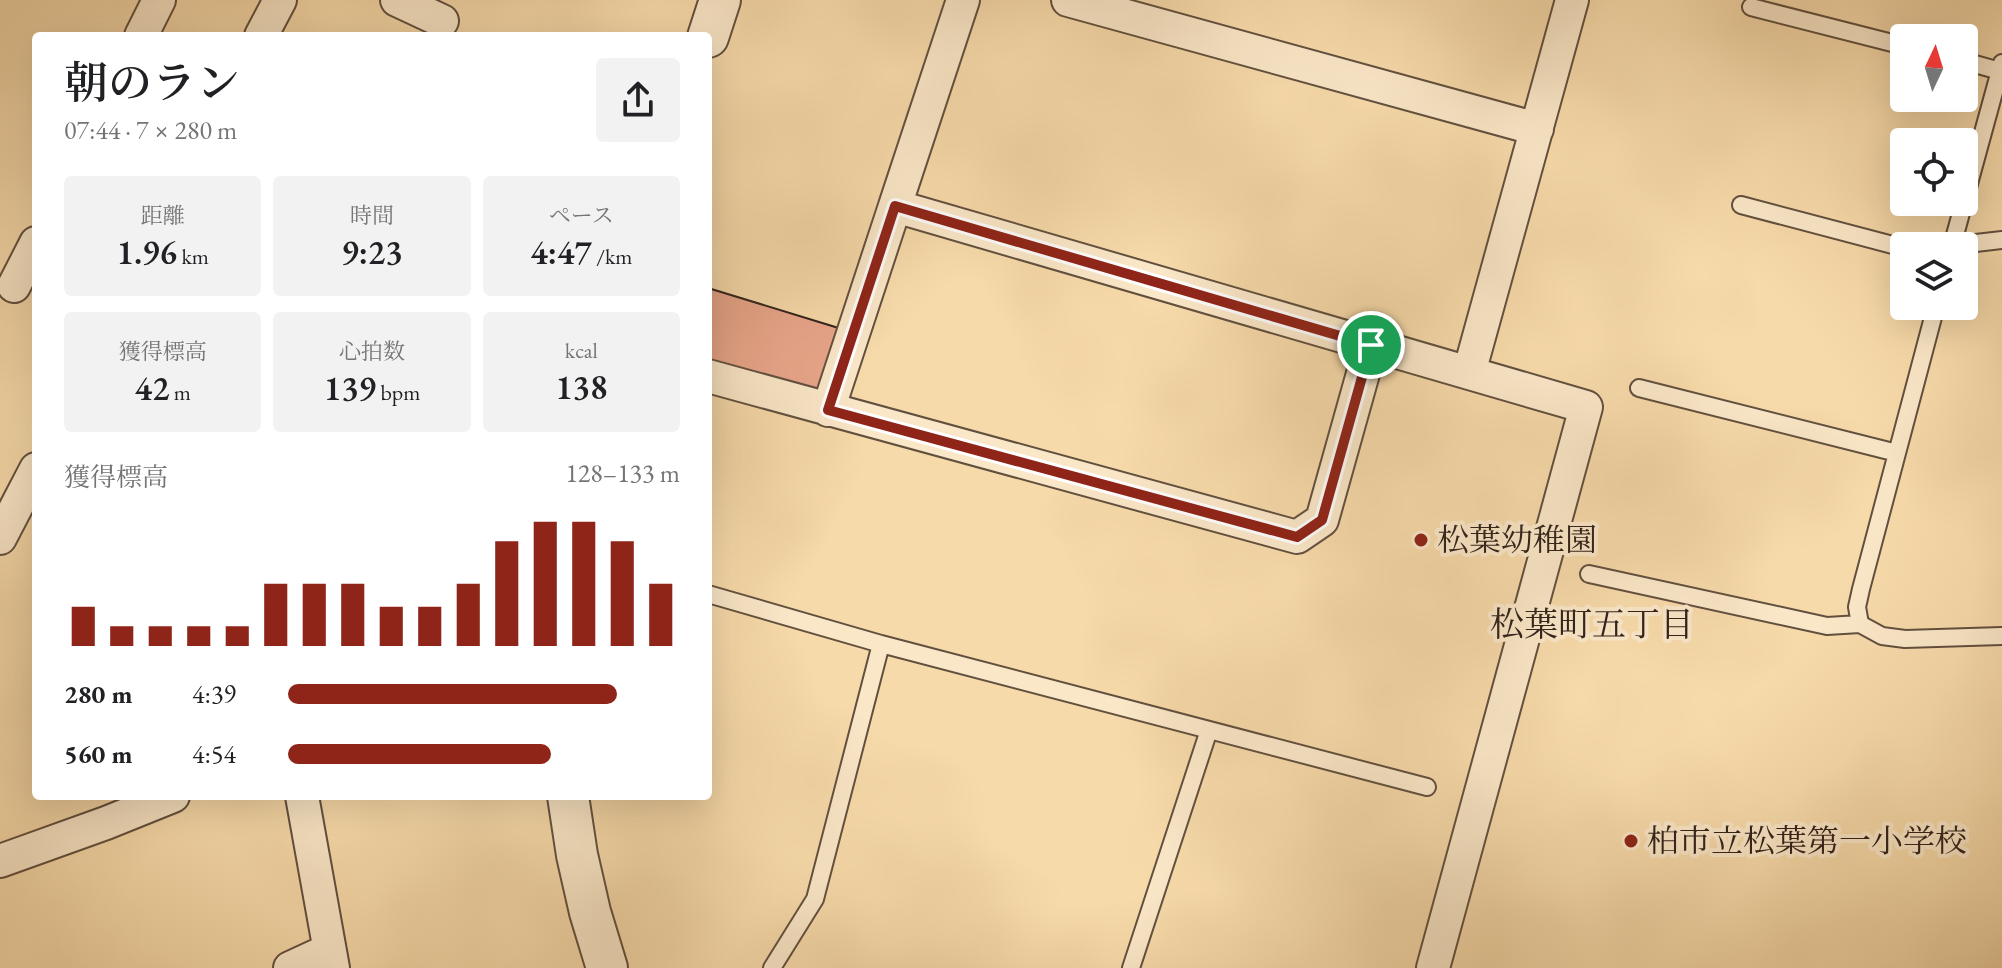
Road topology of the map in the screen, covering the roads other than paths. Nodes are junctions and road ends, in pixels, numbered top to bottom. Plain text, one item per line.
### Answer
1 (159, 0) edge
2 (280, 0) edge
3 (397, 0) edge
4 (720, 0) edge
5 (963, 0) edge
6 (1068, 0) edge
7 (1572, 0) edge
8 (1751, 7) dead end
9 (443, 19) edge
10 (143, 32) edge
11 (263, 32) edge
12 (710, 32) edge
13 (1890, 42) edge
14 (1978, 63) edge
15 (2001, 67) edge
16 (1537, 129) junction
17 (1741, 205) dead end
18 (895, 206) junction
19 (1955, 232) edge
20 (2002, 240) edge
21 (1978, 243) edge
22 (1890, 244) edge
23 (32, 252) edge
24 (17, 287) edge
25 (1932, 320) edge
26 (1371, 345) junction
27 (1469, 373) junction
28 (712, 377) edge
29 (1639, 388) dead end
30 (828, 410) junction
31 (1897, 453) junction
32 (28, 504) edge
33 (0, 538) edge
34 (1589, 574) dead end
35 (712, 595) edge
36 (1860, 624) junction
37 (2002, 636) edge
38 (881, 644) junction
39 (1209, 730) junction
40 (1427, 787) dead end
41 (151, 800) edge
42 (303, 800) edge
43 (569, 800) edge
44 (102, 809) edge
45 (0, 861) edge
46 (331, 959) edge
47 (290, 968) edge
48 (607, 968) edge
49 (772, 968) edge
50 (1131, 968) edge
51 (1433, 968) edge

1 - 10 street
2 - 11 street
3 - 9 street
4 - 12 street
5 - 18 street
6 - 16 street
7 - 16 street
8 - 13 lane
14 - 15 lane
15 - 19 lane
16 - 27 street
17 - 22 lane
18 - 26 street
18 - 30 street
20 - 21 lane
23 - 24 street
25 - 31 lane
26 - 27 street
26 - 30 street
27 - 51 street
28 - 30 street
29 - 31 lane
31 - 36 lane
32 - 33 street
34 - 36 lane
35 - 38 lane
36 - 37 lane
38 - 39 lane
38 - 49 lane
39 - 40 lane
39 - 50 lane
41 - 44 street
42 - 46 street
43 - 48 street
44 - 45 street
46 - 47 street

